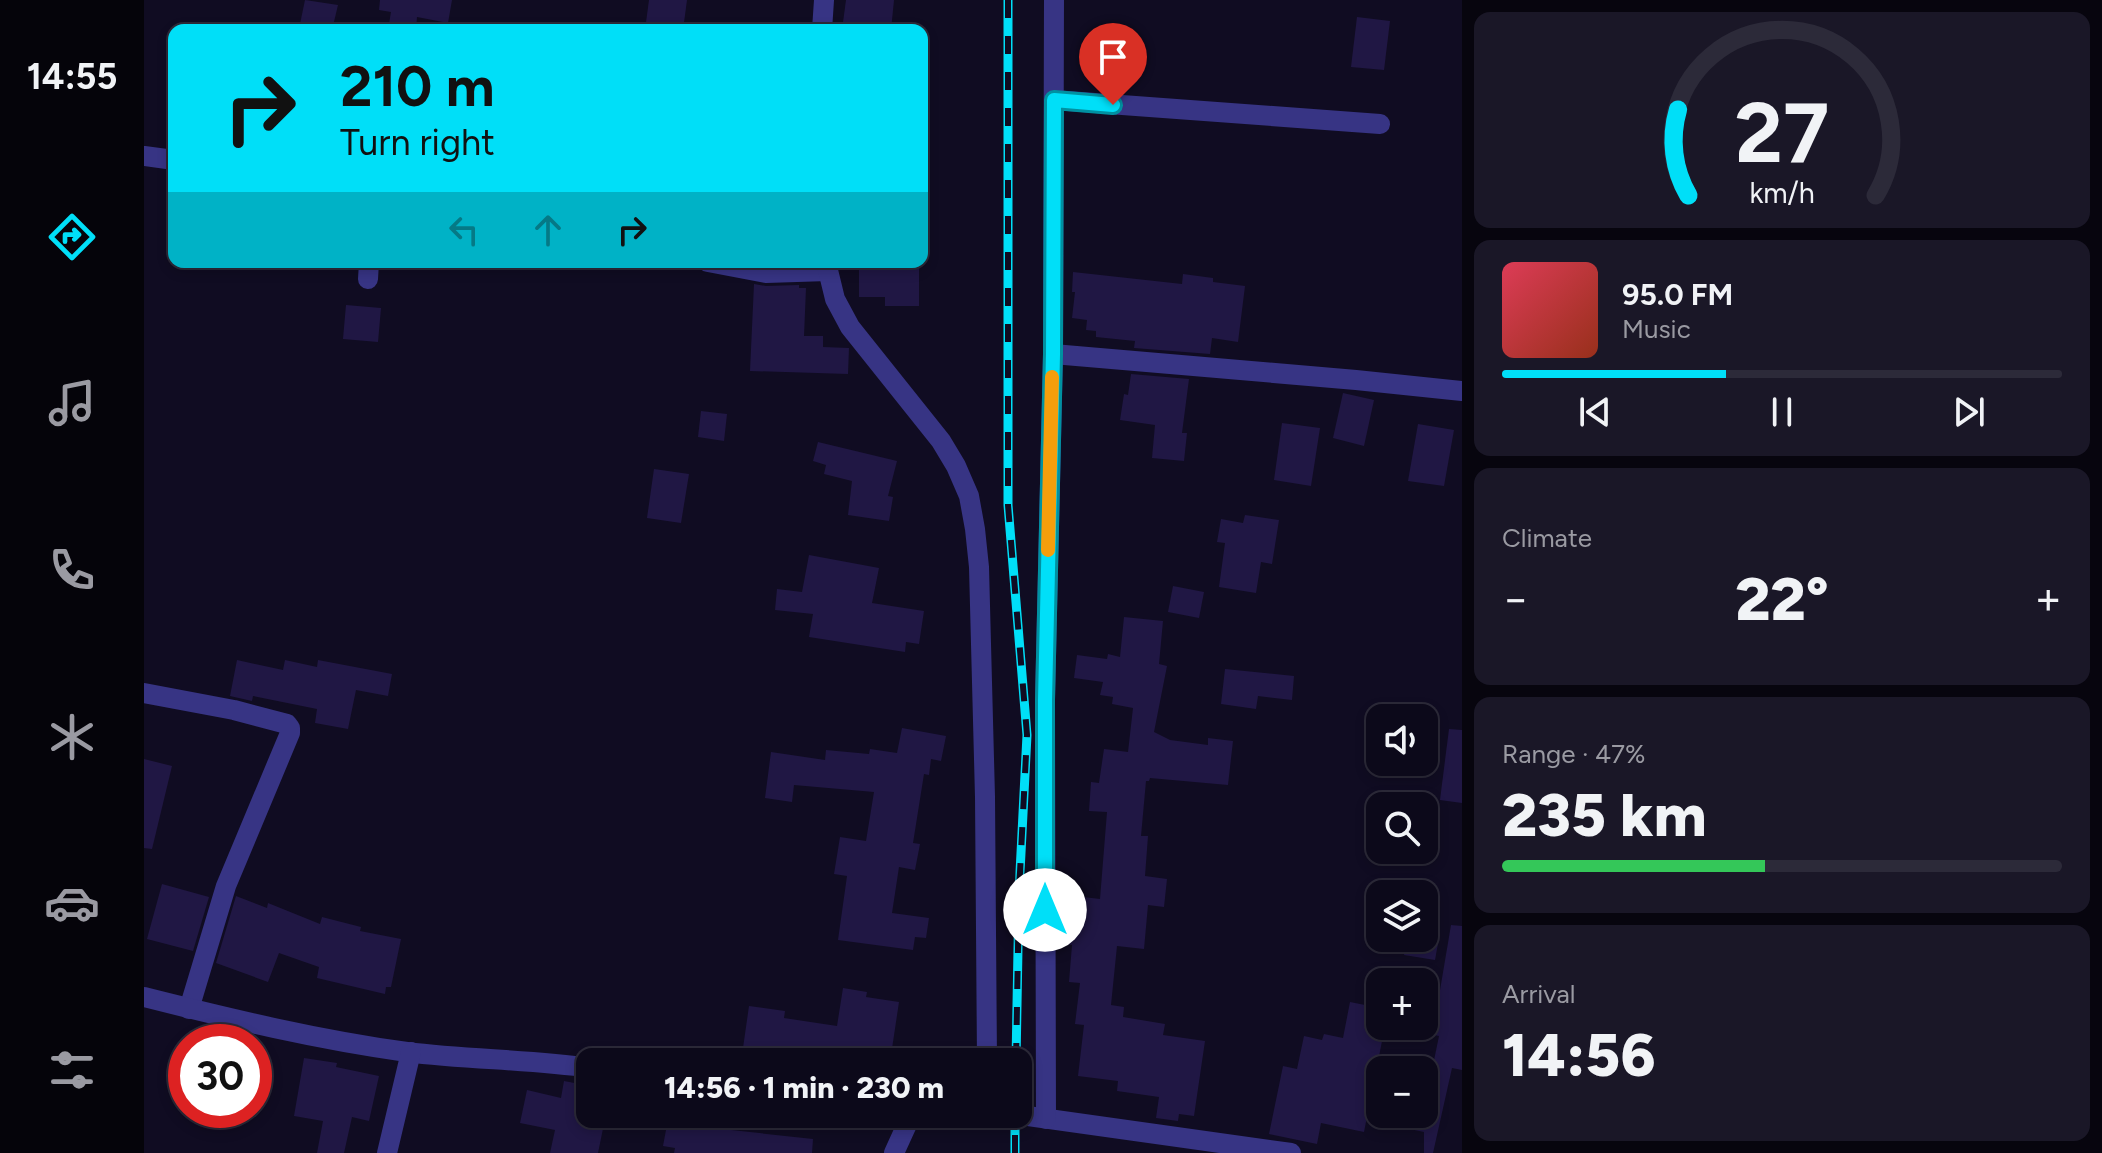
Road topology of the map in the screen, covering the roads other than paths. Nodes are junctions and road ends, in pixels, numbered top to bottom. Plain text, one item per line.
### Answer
1 (824, 0) edge
2 (1054, 0) edge
3 (822, 24) edge
4 (1054, 100) junction
5 (1380, 124) dead end
6 (144, 156) edge
7 (168, 159) edge
8 (740, 268) edge
9 (817, 268) edge
10 (827, 268) edge
11 (1053, 354) junction
12 (1462, 391) edge
13 (144, 693) edge
14 (144, 997) edge
15 (189, 1009) junction
16 (987, 1048) edge
17 (411, 1052) junction
18 (576, 1066) edge
19 (1032, 1117) edge
20 (1046, 1119) junction
21 (905, 1128) edge
22 (387, 1153) edge
23 (894, 1153) edge
24 (1291, 1153) edge

1 - 3 street
2 - 4 street
4 - 5 street
4 - 11 street
6 - 7 street
8 - 9 street
10 - 16 street
11 - 12 street
11 - 20 street
13 - 15 street
14 - 15 street
15 - 17 street
17 - 18 street
17 - 22 street
19 - 20 street
20 - 24 street
21 - 23 street

